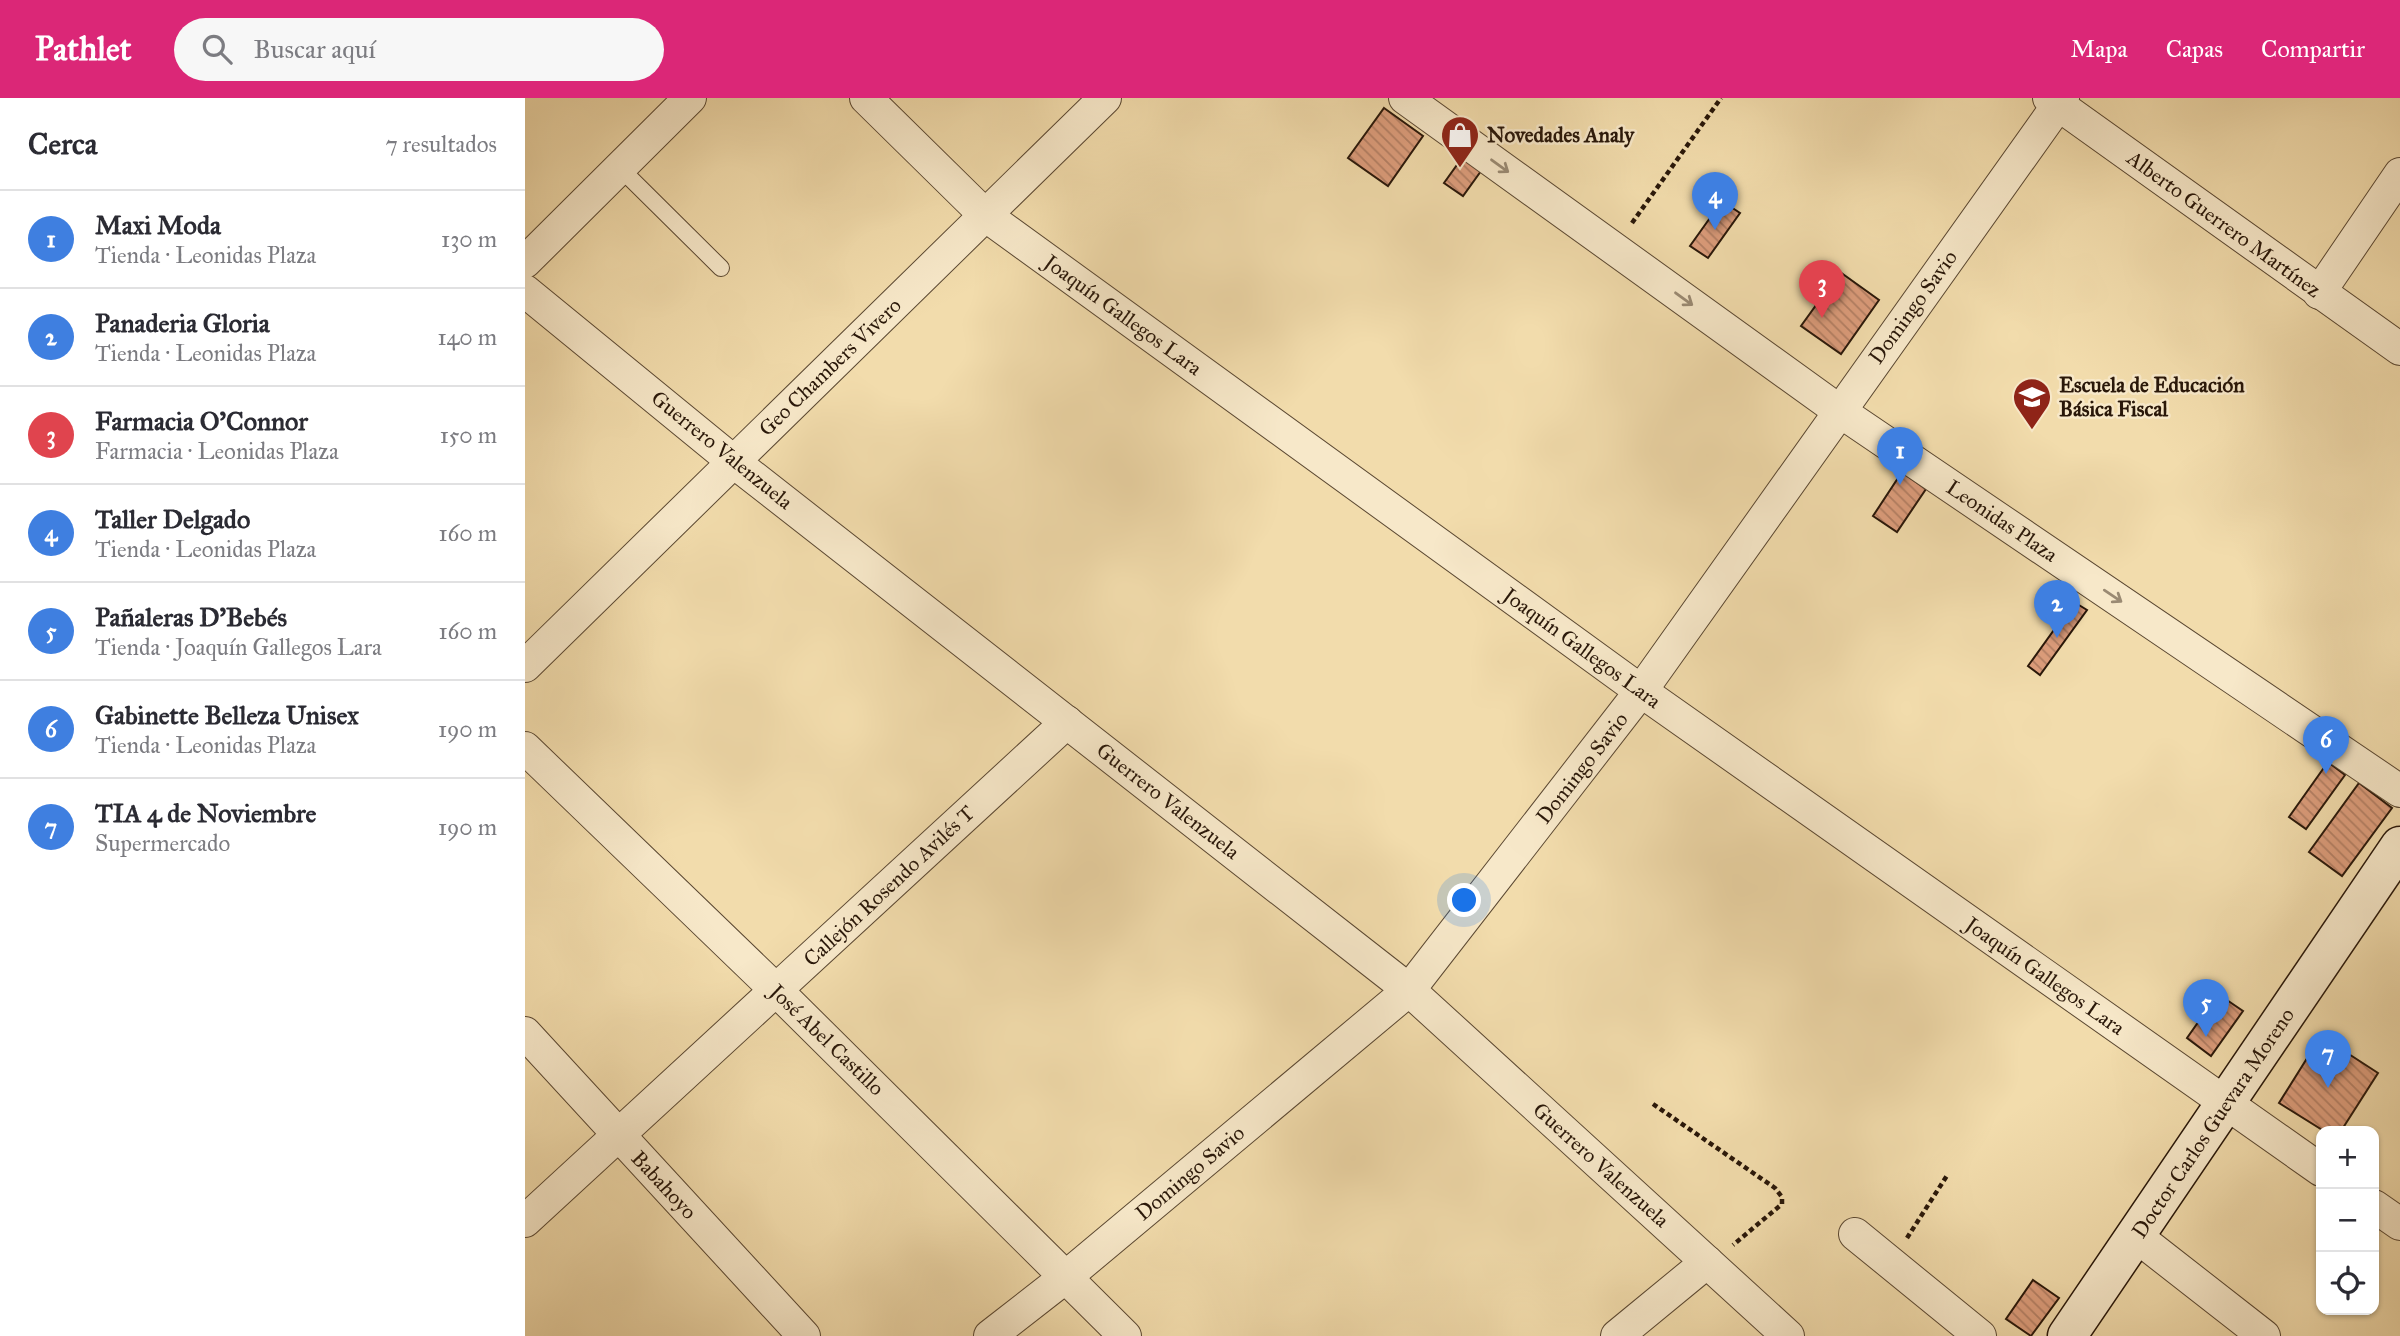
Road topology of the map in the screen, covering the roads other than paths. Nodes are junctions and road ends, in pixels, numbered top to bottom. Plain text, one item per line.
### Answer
1 (690, 98) edge
2 (866, 98) edge
3 (1105, 98) edge
4 (1405, 98) edge
5 (2057, 100) edge
6 (620, 168) junction
7 (2400, 174) edge
8 (985, 215) junction
9 (525, 262) edge
10 (721, 268) dead end
11 (525, 291) edge
12 (2319, 293) junction
13 (2400, 349) edge
14 (1838, 410) junction
15 (734, 461) junction
16 (525, 666) edge
17 (1641, 691) junction
18 (1067, 722) junction
19 (525, 748) edge
20 (2400, 791) edge
21 (2400, 846) edge
22 (776, 990) junction
23 (1409, 990) junction
24 (525, 1033) edge
25 (2225, 1103) junction
26 (619, 1135) junction
27 (2316, 1167) edge
28 (2379, 1209) edge
29 (525, 1221) edge
30 (2400, 1224) edge
31 (1855, 1234) dead end
32 (2136, 1236) junction
33 (1709, 1264) junction
34 (1067, 1276) junction
35 (804, 1336) edge
36 (990, 1336) edge
37 (1125, 1336) edge
38 (1617, 1336) edge
39 (1788, 1336) edge
40 (1980, 1336) edge
41 (2067, 1336) edge
42 (2264, 1336) edge

1 - 6 street
2 - 8 street, Joaquín Gallegos Lara
3 - 8 street, Geo Chambers Vivero
4 -> 14 street, Leonidas Plaza
5 - 12 street, Alberto Guerrero Martínez
5 - 14 street, Domingo Savio
6 - 9 street
6 - 10 lane
7 - 12 street
8 - 15 street, Geo Chambers Vivero
8 - 17 street, Joaquín Gallegos Lara
11 - 15 street, Guerrero Valenzuela
12 - 13 street, Alberto Guerrero Martínez
14 - 17 street, Domingo Savio
14 -> 20 street, Leonidas Plaza
15 - 16 street, Geo Chambers Vivero
15 - 18 street, Guerrero Valenzuela
17 - 23 street, Domingo Savio
17 - 25 street, Joaquín Gallegos Lara
18 - 22 street, Callejón Rosendo Avilés T
18 - 23 street, Guerrero Valenzuela
19 - 22 street, José Abel Castillo
21 - 25 street, Doctor Carlos Guevara Moreno
22 - 26 street, Callejón Rosendo Avilés T
22 - 34 street, José Abel Castillo
23 - 33 street, Guerrero Valenzuela
23 - 34 street, Domingo Savio
24 - 26 street, Babahoyo
25 - 27 street, Joaquín Gallegos Lara
25 - 32 street, Doctor Carlos Guevara Moreno
26 - 29 street, Callejón Rosendo Avilés T
26 - 35 street, Babahoyo
28 - 30 street
31 - 40 street
32 - 41 street, Doctor Carlos Guevara Moreno
32 - 42 street
33 - 38 street
33 - 39 street, Guerrero Valenzuela
34 - 36 street, Domingo Savio
34 - 37 street, José Abel Castillo

